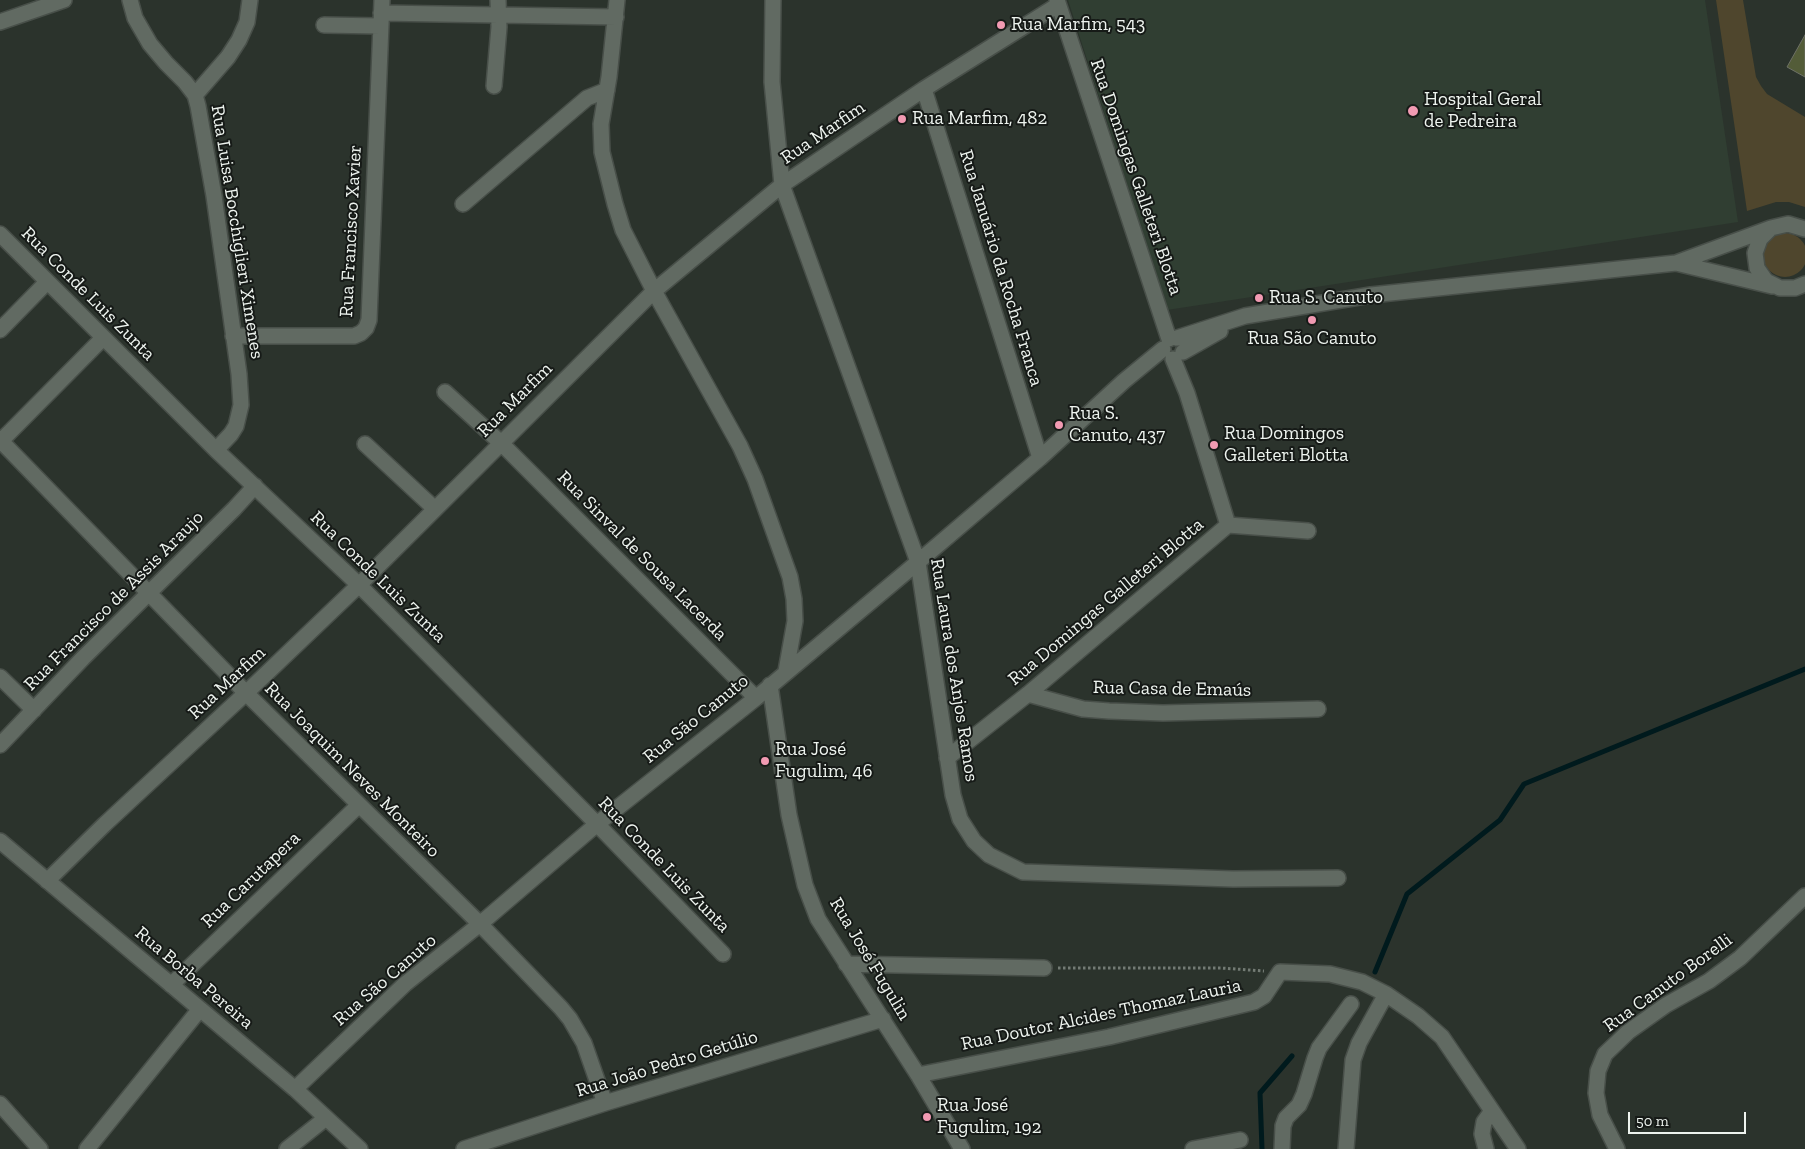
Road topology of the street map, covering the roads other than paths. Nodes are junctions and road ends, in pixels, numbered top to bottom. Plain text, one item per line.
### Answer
1 (64, 0) edge
2 (130, 0) edge
3 (250, 0) edge
4 (617, 0) edge
5 (772, 0) edge
6 (1057, 2) edge
7 (498, 7) edge
8 (381, 13) edge
9 (616, 17) junction
10 (0, 22) edge
11 (324, 25) dead end
12 (494, 86) dead end
13 (924, 88) junction
14 (606, 90) junction
15 (195, 95) junction
16 (782, 185) junction
17 (462, 204) dead end
18 (1771, 228) junction
19 (1805, 229) edge
20 (0, 234) edge
21 (1676, 263) junction
22 (47, 282) junction
23 (1805, 284) edge
24 (1780, 288) junction
25 (654, 291) junction
26 (0, 330) edge
27 (233, 336) junction
28 (104, 338) junction
29 (1174, 350) junction
30 (446, 392) dead end
31 (0, 441) edge
32 (501, 443) junction
33 (365, 444) dead end
34 (216, 450) junction
35 (1040, 458) junction
36 (255, 486) junction
37 (435, 509) junction
38 (1228, 525) junction
39 (1308, 531) dead end
40 (918, 562) junction
41 (358, 585) junction
42 (148, 593) junction
43 (786, 672) junction
44 (0, 677) edge
45 (770, 685) junction
46 (246, 693) junction
47 (1028, 694) junction
48 (756, 698) junction
49 (1318, 709) dead end
50 (34, 710) junction
51 (0, 745) edge
52 (947, 758) junction
53 (358, 805) junction
54 (597, 824) junction
55 (1, 843) edge
56 (1338, 878) dead end
57 (47, 881) junction
58 (1805, 896) edge
59 (480, 924) junction
60 (723, 954) dead end
61 (846, 964) junction
62 (1044, 968) road end
63 (171, 985) junction
64 (1386, 994) junction
65 (1351, 1004) dead end
66 (200, 1009) junction
67 (882, 1019) junction
68 (918, 1075) junction
69 (294, 1089) junction
70 (605, 1103) junction
71 (0, 1104) edge
72 (1492, 1111) junction
73 (326, 1118) junction
74 (1240, 1140) dead end
75 (957, 1148) edge
76 (40, 1149) edge
77 (87, 1149) edge
78 (288, 1149) edge
79 (360, 1149) edge
80 (464, 1149) edge
81 (1193, 1149) edge
82 (1282, 1149) edge
83 (1346, 1149) edge
84 (1486, 1149) edge
85 (1518, 1149) edge
86 (1617, 1149) edge

1 - 10 street
2 - 15 street
3 - 15 street, Rua Luisa Bocchiglieri Ximenes
4 - 9 street
5 - 16 street, Rua Laura dos Anjos Ramos
6 - 13 street, Rua Marfim
6 - 29 street, Rua Domingas Galleteri Blotta
7 - 8 street
7 - 9 street
7 - 12 street
8 - 11 street
8 - 27 street, Rua Francisco Xavier
9 - 14 street
13 - 16 street, Rua Marfim
13 - 35 street, Rua Januário da Rocha Franca
14 - 17 street
14 - 25 street
15 - 27 street, Rua Luisa Bocchiglieri Ximenes
16 - 25 street, Rua Marfim
16 - 40 street, Rua Laura dos Anjos Ramos
18 - 19 street, Rua São Canuto
18 - 21 street, Rua São Canuto
18 - 24 street
20 - 22 street, Rua Conde Luis Zunta
21 - 24 street, Rua São Canuto
21 - 29 street, Rua São Canuto
22 - 26 street
22 - 28 street, Rua Conde Luis Zunta
23 - 24 street
25 - 32 street, Rua Marfim
25 - 43 street
27 - 34 street, Rua Luisa Bocchiglieri Ximenes
28 - 31 street
28 - 34 street, Rua Conde Luis Zunta
29 - 35 street, Rua São Canuto
29 - 38 street, Rua Domingas Galleteri Blotta
30 - 32 street, Rua Sinval de Sousa Lacerda
31 - 42 street, Rua Joaquim Neves Monteiro
32 - 37 street, Rua Marfim
32 - 48 street, Rua Sinval de Sousa Lacerda
33 - 37 street
34 - 36 street, Rua Conde Luis Zunta
35 - 40 street, Rua São Canuto
36 - 41 street, Rua Conde Luis Zunta
36 - 42 street, Rua Francisco de Assis Araujo
37 - 41 street, Rua Marfim
38 - 39 street
38 - 47 street, Rua Domingas Galleteri Blotta
40 - 43 street, Rua São Canuto
40 - 52 street, Rua Laura dos Anjos Ramos
41 - 46 street, Rua Marfim
41 - 54 street, Rua Conde Luis Zunta
42 - 46 street, Rua Joaquim Neves Monteiro
42 - 50 street, Rua Francisco de Assis Araujo
43 - 45 street, Rua São Canuto
44 - 50 street
45 - 48 street, Rua São Canuto
45 - 61 street, Rua José Fugulin
46 - 53 street, Rua Joaquim Neves Monteiro
46 - 57 street, Rua Marfim
47 - 49 street, Rua Casa de Emaús
47 - 52 street, Rua Domingas Galleteri Blotta
48 - 54 street, Rua São Canuto
50 - 51 street, Rua Francisco de Assis Araujo
52 - 56 street, Rua Laura dos Anjos Ramos
53 - 59 street, Rua Joaquim Neves Monteiro
53 - 63 street, Rua Carutapera
54 - 59 street, Rua São Canuto
54 - 60 street, Rua Conde Luis Zunta
55 - 57 street, Rua Borba Pereira
57 - 63 street, Rua Borba Pereira
58 - 86 street, Rua Canuto Borelli
59 - 69 street, Rua São Canuto
59 - 70 street, Rua Joaquim Neves Monteiro
61 - 62 street
61 - 67 street, Rua José Fugulin
63 - 66 street, Rua Borba Pereira
64 - 68 street, Rua Doutor Alcides Thomaz Lauria
64 - 72 street
64 - 83 street
65 - 82 street
66 - 69 street, Rua Borba Pereira
66 - 77 street
67 - 68 street, Rua José Fugulin
67 - 70 street, Rua João Pedro Getúlio
68 - 75 street, Rua José Fugulin
69 - 73 street, Rua Borba Pereira
70 - 80 street, Rua João Pedro Getúlio
71 - 76 street
72 - 84 street
72 - 85 street
73 - 78 street
73 - 79 street, Rua Borba Pereira
74 - 81 street

